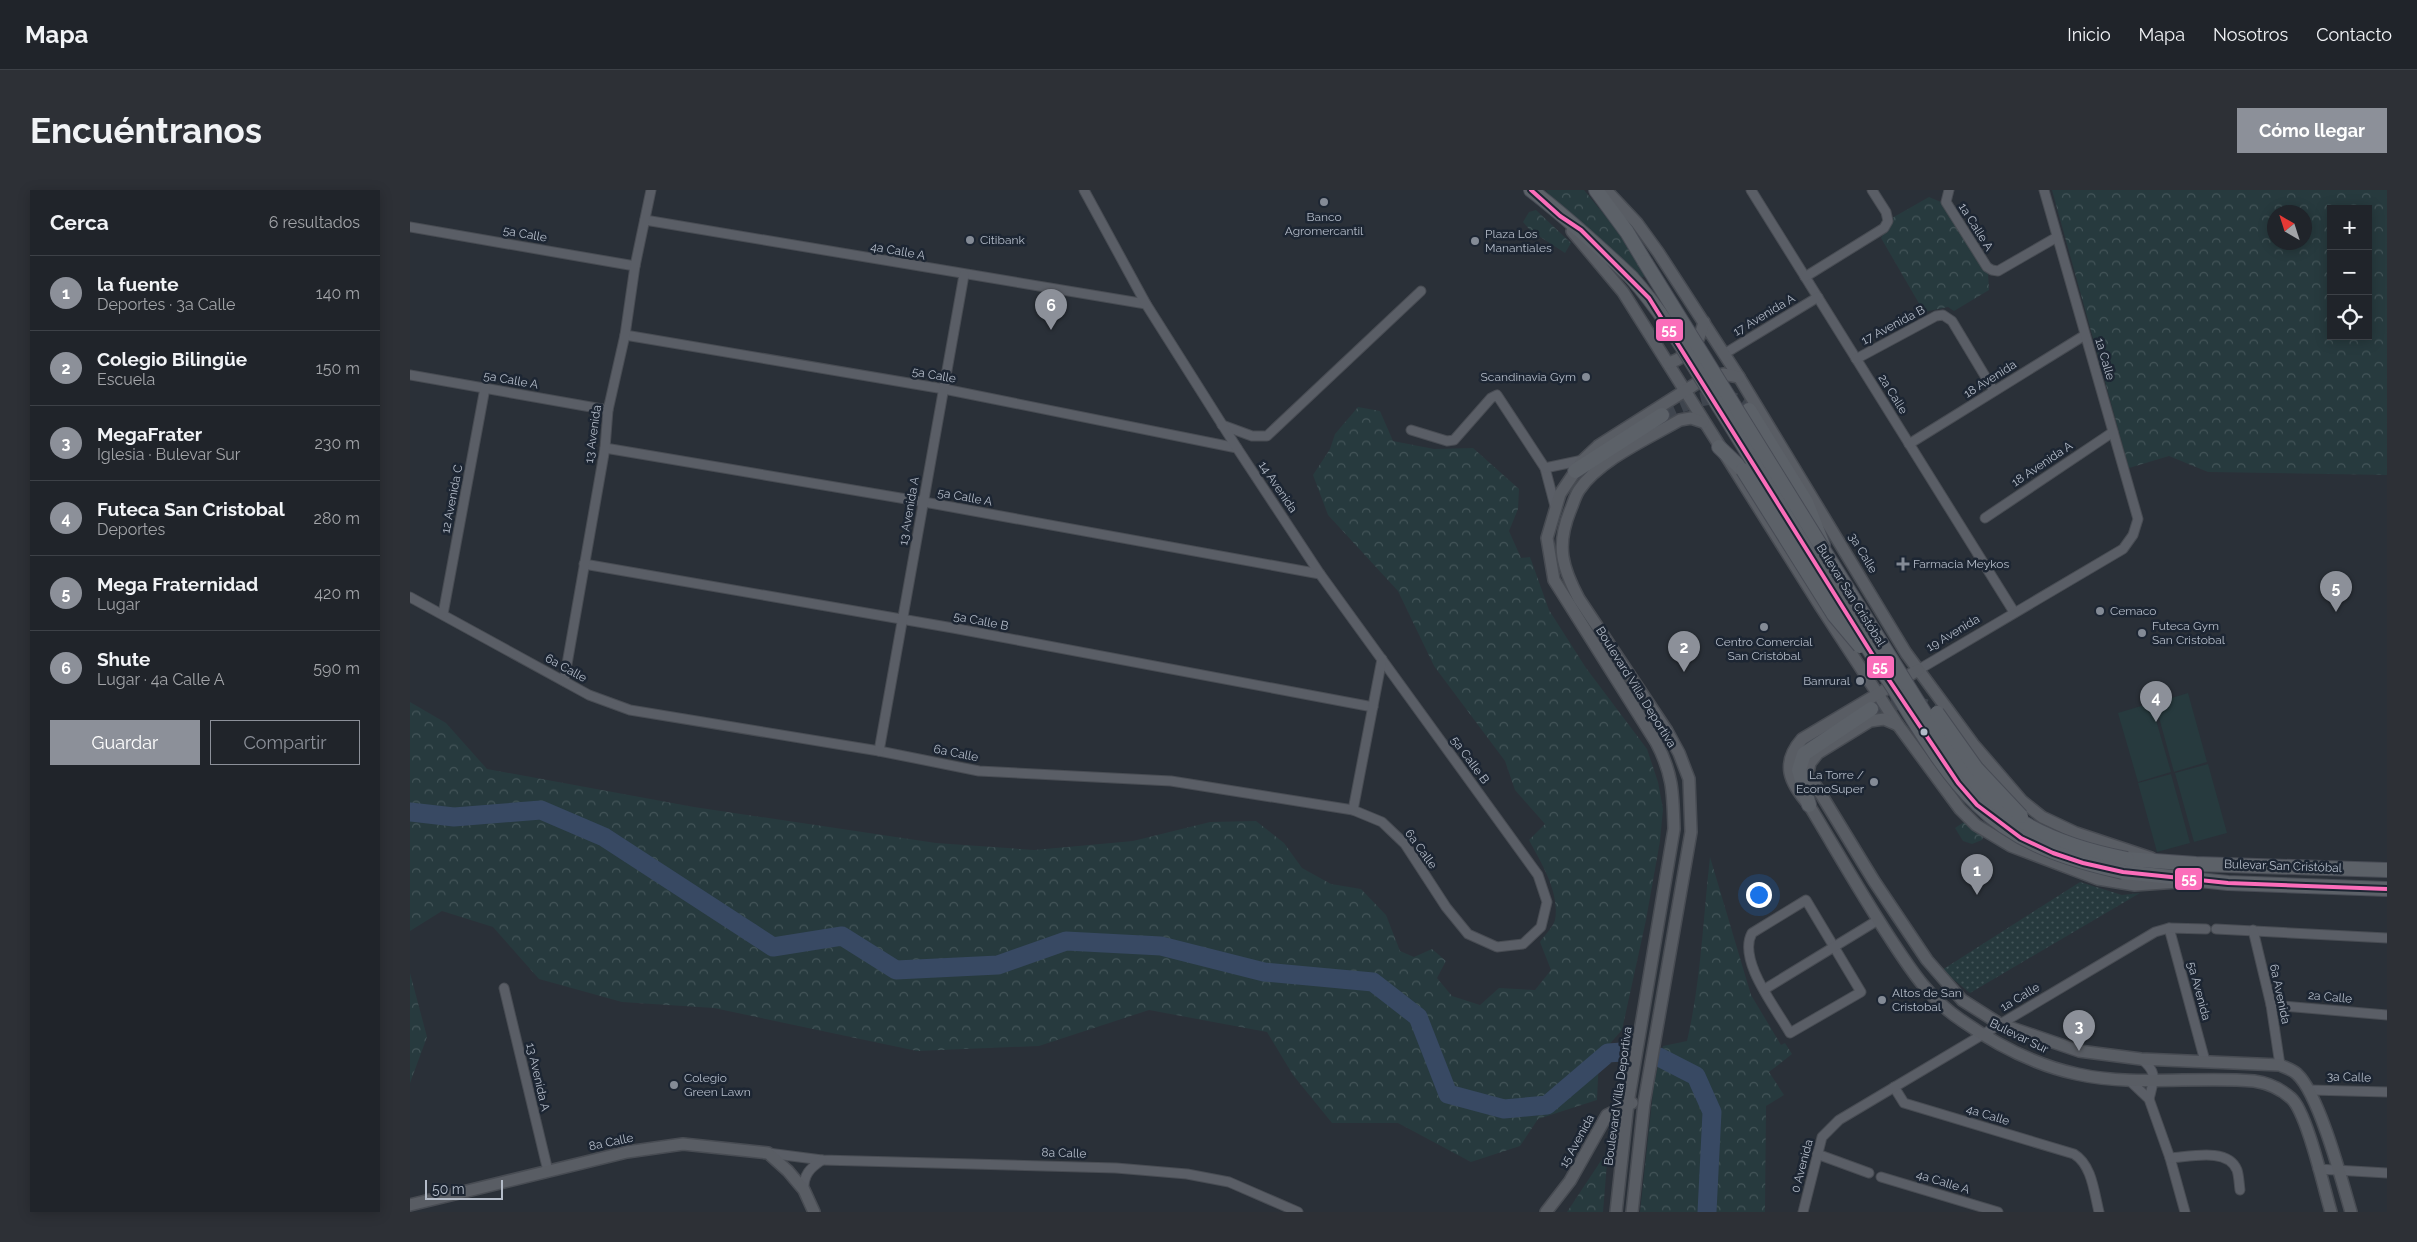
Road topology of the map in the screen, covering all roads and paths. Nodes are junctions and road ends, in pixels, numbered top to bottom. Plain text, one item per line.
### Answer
1 (651, 190) edge
2 (1084, 190) edge
3 (1531, 190) edge
4 (1596, 190) edge
5 (1606, 190) edge
6 (1872, 190) edge
7 (2044, 190) edge
8 (1755, 192) edge
9 (1948, 192) edge
10 (1560, 216) junction
11 (645, 220) junction
12 (410, 227) edge
13 (2057, 237) junction
14 (635, 266) junction
15 (964, 275) junction
16 (1805, 277) junction
17 (1422, 291) dead end
18 (1818, 297) junction
19 (1146, 304) junction
20 (1704, 322) junction
21 (625, 335) junction
22 (2085, 335) junction
23 (1724, 354) junction
24 (1856, 359) junction
25 (1669, 363) junction
26 (410, 375) edge
27 (1739, 377) junction
28 (485, 388) junction
29 (944, 389) junction
30 (1684, 390) junction
31 (1994, 391) junction
32 (608, 410) junction
33 (1749, 410) tunnel mouth
34 (1662, 415) tunnel mouth
35 (1704, 422) junction
36 (1222, 425) junction
37 (1411, 430) dead end
38 (2113, 432) junction
39 (1909, 444) junction
40 (1719, 447) junction
41 (605, 448) junction
42 (1237, 448) junction
43 (1579, 465) junction
44 (1545, 468) junction
45 (924, 502) junction
46 (1555, 506) junction
47 (1985, 518) dead end
48 (2133, 535) joint
49 (1825, 553) junction
50 (584, 564) junction
51 (1857, 571) junction
52 (1320, 574) junction
53 (410, 597) edge
54 (1821, 607) junction
55 (2014, 612) junction
56 (443, 614) junction
57 (903, 620) junction
58 (1602, 634) junction
59 (1592, 640) junction
60 (1382, 660) junction
61 (1877, 662) junction
62 (1918, 670) junction
63 (564, 681) junction
64 (1877, 692) junction
65 (1373, 708) junction
66 (1871, 709) tunnel mouth
67 (1937, 714) tunnel mouth
68 (1898, 725) junction
69 (879, 752) junction
70 (1790, 757) joint
71 (1989, 764) junction
72 (1809, 805) junction
73 (1958, 806) junction
74 (1353, 810) junction
75 (2028, 824) junction
76 (2157, 860) junction
77 (2387, 870) edge
78 (2206, 881) junction
79 (2387, 890) edge
80 (1878, 920) junction
81 (2169, 928) junction
82 (2253, 930) junction
83 (1468, 934) joint
84 (2387, 938) edge
85 (1835, 947) junction
86 (504, 988) dead end
87 (1765, 989) junction
88 (2271, 1005) junction
89 (2387, 1015) edge
90 (2000, 1024) junction
91 (1983, 1034) junction
92 (2141, 1059) junction
93 (2206, 1061) junction
94 (2280, 1065) junction
95 (2129, 1080) junction
96 (2153, 1080) junction
97 (1894, 1087) junction
98 (2310, 1090) junction
99 (2387, 1092) edge
100 (2148, 1099) junction
101 (1628, 1102) junction
102 (1644, 1103) junction
103 (1829, 1128) joint
104 (768, 1153) junction
105 (1817, 1154) junction
106 (2170, 1158) junction
107 (822, 1160) junction
108 (2318, 1169) junction
109 (548, 1171) junction
110 (2339, 1171) junction
111 (1869, 1173) dead end
112 (2387, 1173) edge
113 (1881, 1177) dead end
114 (804, 1190) junction
115 (2240, 1190) dead end
116 (410, 1205) edge
117 (814, 1212) edge
118 (1298, 1212) edge
119 (1546, 1212) edge
120 (1616, 1212) edge
121 (1632, 1212) edge
122 (1803, 1212) edge
123 (1998, 1212) edge
124 (2099, 1212) edge
125 (2186, 1212) edge
126 (2331, 1212) edge
127 (2351, 1212) edge

1 - 11 street, 13 Avenida
2 - 19 street, 14 Avenida
3 - 10 main road, Bulevar San Cristóbal
4 - 49 main road, Bulevar San Cristóbal, bridge
5 - 20 main road, 3a Calle
6 - 16 street
7 - 13 street, 1a Calle
8 - 16 street, 2a Calle
9 - 13 street, 1a Calle A
10 - 25 main road
10 - 61 main road, Bulevar San Cristóbal, bridge
11 - 14 street, 13 Avenida
11 - 15 street, 4a Calle A
12 - 14 street, 5a Calle
13 - 22 street, 1a Calle
14 - 21 street, 13 Avenida
15 - 19 street, 4a Calle A
15 - 29 street, 13 Avenida A
16 - 18 street, 2a Calle
17 - 36 street
18 - 23 street, 17 Avenida A
18 - 24 street, 2a Calle
19 - 36 street, 14 Avenida
20 - 23 main road, 3a Calle
20 - 25 main road
21 - 29 street, 5a Calle
21 - 32 street, 13 Avenida
22 - 31 street, 18 Avenida
22 - 38 street, 1a Calle
23 - 27 main road, 3a Calle
24 - 31 street, 17 Avenida B
24 - 39 street, 2a Calle
25 - 30 main road
26 - 28 street, 5a Calle A
27 - 30 main road, Boulevard Villa Deportiva
27 - 51 main road, 3a Calle
28 - 32 street, 5a Calle A
28 - 56 street, 12 Avenida C
29 - 42 street, 5a Calle
29 - 45 street, 13 Avenida A
30 - 35 main road
30 - 43 main road, Boulevard Villa Deportiva
31 - 39 street, 18 Avenida
32 - 41 street, 13 Avenida
33 - 49 main road
34 - 43 main road
35 - 40 main road
35 - 58 main road, Boulevard Villa Deportiva
36 - 42 street, 14 Avenida
37 - 44 street
38 - 47 street, 18 Avenida A
38 - 48 street, 1a Calle
39 - 55 street, 2a Calle
40 - 54 main road
40 - 61 main road, bridge
41 - 45 street, 5a Calle A
41 - 50 street, 13 Avenida
42 - 52 street, 14 Avenida
43 - 44 street
43 - 46 main road, Boulevard Villa Deportiva
44 - 46 street
45 - 52 street, 5a Calle A
45 - 57 street, 13 Avenida A
46 - 59 main road, Boulevard Villa Deportiva
48 - 55 street, 19 Avenida
49 - 75 main road, Bulevar San Cristóbal, bridge
50 - 57 street, 5a Calle B
50 - 63 street, 13 Avenida
51 - 54 main road
51 - 62 main road, 3a Calle
52 - 60 street, 14 Avenida
53 - 56 street, 6a Calle
54 - 64 main road
55 - 62 street, 19 Avenida
56 - 63 street, 6a Calle
57 - 65 street, 5a Calle B
57 - 69 street, 13 Avenida A
58 - 59 main road
58 - 102 main road, Boulevard Villa Deportiva
59 - 101 main road, Boulevard Villa Deportiva
60 - 65 street
60 - 83 street, 5a Calle B
61 - 78 main road, Bulevar San Cristóbal, bridge
62 - 64 main road, 19 Avenida
62 - 71 main road, 3a Calle
63 - 69 street, 6a Calle
64 - 68 main road
64 - 70 main road, 19 Avenida
65 - 74 street
66 - 72 main road
67 - 75 main road, bridge
68 - 73 main road
68 - 90 main road, Bulevar Sur
69 - 74 street, 6a Calle
70 - 72 main road, Bulevar Sur
71 - 73 main road
71 - 76 main road, 3a Calle
72 - 80 main road, Bulevar Sur
73 - 78 main road
74 - 83 street, 6a Calle
75 - 76 main road, Bulevar San Cristóbal, bridge
76 - 77 main road, Bulevar San Cristóbal
78 - 79 main road, Bulevar San Cristóbal
80 - 85 street
80 - 91 main road, Bulevar Sur
81 - 82 street, 1a Calle
81 - 90 street, 1a Calle
81 - 93 street, 5a Avenida
82 - 84 street, 1a Calle
82 - 88 street, 6a Avenida
85 - 87 street
85 - 87 street
85 - 87 street
86 - 109 street, 13 Avenida A
88 - 89 street, 2a Calle
88 - 94 street, 6a Avenida
90 - 91 street, 1a Calle
90 - 92 main road, Bulevar Sur
91 - 95 main road, Bulevar Sur
91 - 97 street, 1a Calle
92 - 93 main road, Bulevar Sur
92 - 96 street
93 - 94 main road, Bulevar Sur
94 - 98 main road
95 - 96 main road, Bulevar Sur
95 - 100 street
96 - 100 street
96 - 108 main road, Bulevar Sur
97 - 103 street, 1a Calle
97 - 124 street, 4a Calle
98 - 99 street, 3a Calle
98 - 110 main road
100 - 106 street
101 - 102 main road
101 - 119 main road, 15 Avenida
101 - 120 main road, Boulevard Villa Deportiva
102 - 121 main road, Boulevard Villa Deportiva
103 - 105 street, 0 Avenida
104 - 107 street, 8a Calle
104 - 109 main road, 8a Calle
104 - 114 main road
105 - 111 street
105 - 122 street, 0 Avenida
106 - 115 street
106 - 125 street
107 - 114 street
107 - 118 street, 8a Calle
108 - 110 street
108 - 126 main road, Bulevar Sur
109 - 116 main road, 8a Calle
110 - 112 street
110 - 127 main road
113 - 123 street, 4a Calle A
114 - 117 main road

